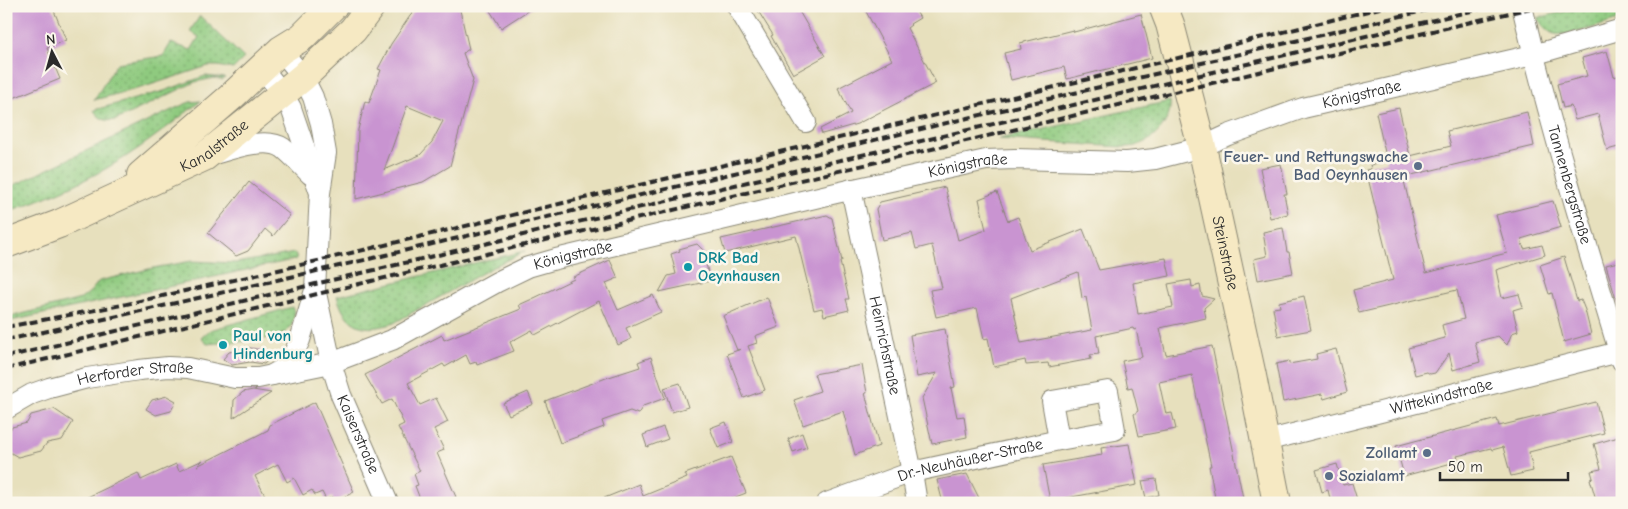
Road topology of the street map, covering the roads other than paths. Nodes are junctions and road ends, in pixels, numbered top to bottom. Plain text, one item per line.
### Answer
1 (333, 6) edge
2 (371, 6) edge
3 (737, 6) edge
4 (1163, 6) edge
5 (1522, 6) edge
6 (1622, 29) edge
7 (1533, 55) junction
8 (272, 59) junction
9 (293, 85) junction
10 (806, 122) dead end
11 (1202, 147) junction
12 (204, 157) junction
13 (318, 186) junction
14 (851, 189) junction
15 (115, 197) junction
16 (6, 244) edge
17 (315, 290) junction
18 (1620, 357) edge
19 (330, 363) junction
20 (269, 377) junction
21 (6, 409) edge
22 (1059, 440) dead end
23 (1265, 441) junction
24 (912, 472) junction
25 (388, 503) edge
26 (827, 503) edge
27 (917, 503) edge
28 (1276, 503) edge

1 - 8 main road, Kanalstraße
2 - 9 main road, Kanalstraße
3 - 10 street
4 - 11 main road, Steinstraße
5 - 7 street, Tannenbergstraße
6 - 7 street, Königstraße
7 - 11 street, Königstraße
7 - 18 street, Tannenbergstraße
8 - 9 street
8 - 15 main road, Kanalstraße
9 - 12 main road, Kanalstraße
9 - 13 street
11 - 14 street, Königstraße
11 - 23 main road, Steinstraße
12 - 13 street
12 - 15 main road, Kanalstraße
13 - 17 street
14 - 19 street, Königstraße
14 - 24 street, Heinrichstraße
15 - 16 main road, Kanalstraße
17 - 19 street
17 - 20 street
18 - 23 street, Wittekindstraße
19 - 20 street, Herforder Straße
19 - 25 street, Kaiserstraße
20 - 21 street, Herforder Straße
22 - 24 street, Dr.-Neuhäußer-Straße
23 - 28 main road, Steinstraße
24 - 26 street, Dr.-Neuhäußer-Straße
24 - 27 street, Heinrichstraße

